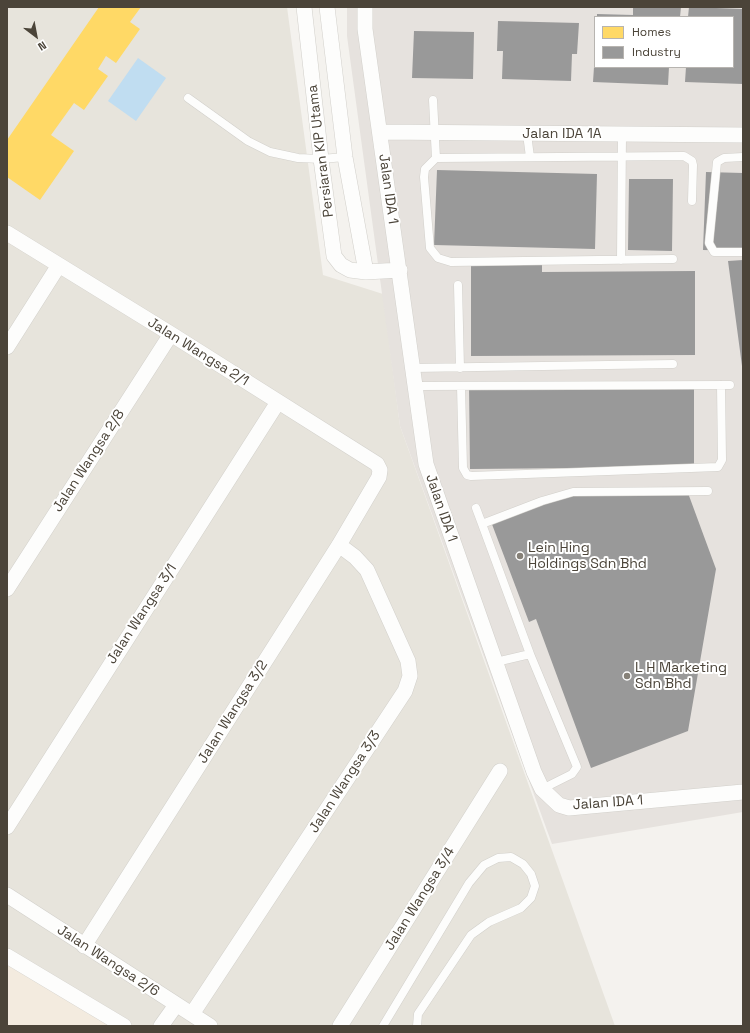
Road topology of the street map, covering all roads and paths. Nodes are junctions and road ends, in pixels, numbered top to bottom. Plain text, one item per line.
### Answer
1 (304, 7) edge
2 (327, 7) edge
3 (365, 7) edge
4 (188, 98) dead end
5 (433, 100) dead end
6 (380, 132) junction
7 (435, 133) junction
8 (527, 134) junction
9 (622, 134) junction
10 (743, 135) edge
11 (345, 157) junction
12 (530, 157) junction
13 (743, 157) edge
14 (436, 158) junction
15 (622, 158) junction
16 (321, 159) junction
17 (692, 201) dead end
18 (7, 233) edge
19 (743, 252) edge
20 (673, 259) dead end
21 (621, 260) junction
22 (59, 266) junction
23 (400, 270) junction
24 (366, 272) junction
25 (458, 285) dead end
26 (170, 334) junction
27 (7, 347) edge
28 (673, 364) dead end
29 (413, 368) junction
30 (460, 368) junction
31 (730, 384) dead end
32 (721, 385) junction
33 (416, 386) junction
34 (461, 386) junction
35 (278, 402) junction
36 (379, 477) joint
37 (708, 491) dead end
38 (476, 508) dead end
39 (482, 524) junction
40 (339, 545) junction
41 (7, 589) edge
42 (530, 654) junction
43 (496, 662) junction
44 (500, 771) dead end
45 (542, 789) junction
46 (743, 792) edge
47 (7, 827) edge
48 (7, 895) edge
49 (84, 946) junction
50 (7, 956) edge
51 (176, 1004) junction
52 (192, 1014) junction
53 (124, 1026) edge
54 (161, 1026) edge
55 (210, 1026) edge
56 (340, 1026) edge
57 (383, 1026) edge
58 (417, 1026) edge

1 - 16 street, Persiaran KIP Utama
2 - 11 street, Persiaran KIP Utama
3 - 6 street, Jalan IDA 1
4 - 16 lane
5 - 7 lane
6 - 7 street, Jalan IDA 1A
6 - 23 street, Jalan IDA 1
7 - 8 street, Jalan IDA 1A
7 - 14 lane
8 - 9 street, Jalan IDA 1A
8 - 12 lane
9 - 10 street, Jalan IDA 1A
9 - 15 lane
11 - 16 lane
11 - 24 street, Persiaran KIP Utama
12 - 14 lane
12 - 15 lane
13 - 19 lane
14 - 21 lane
15 - 17 lane
15 - 21 lane
16 - 24 street, Persiaran KIP Utama
18 - 22 street, Jalan Wangsa 2/1
20 - 21 lane
22 - 26 street, Jalan Wangsa 2/1
22 - 27 street
23 - 24 street, Persiaran KIP Utama
23 - 29 street, Jalan IDA 1
25 - 30 lane
26 - 35 street, Jalan Wangsa 2/1
26 - 41 street, Jalan Wangsa 2/8
28 - 30 lane
29 - 30 lane
29 - 33 street, Jalan IDA 1
31 - 32 lane
32 - 34 lane
32 - 34 lane
33 - 34 lane
33 - 43 street, Jalan IDA 1
35 - 36 street, Jalan Wangsa 2/1
35 - 47 street, Jalan Wangsa 3/1
36 - 40 street, Jalan Wangsa 3/2
37 - 39 lane
38 - 39 lane
39 - 42 lane
40 - 49 street, Jalan Wangsa 3/2
40 - 52 street, Jalan Wangsa 3/3
42 - 43 lane
42 - 45 lane
43 - 45 street, Jalan IDA 1
44 - 56 street, Jalan Wangsa 3/4
45 - 46 street, Jalan IDA 1
48 - 49 street, Jalan Wangsa 2/6
49 - 51 street, Jalan Wangsa 2/6
50 - 53 street
51 - 52 street, Jalan Wangsa 2/6
51 - 54 street
52 - 55 street, Jalan Wangsa 2/6
57 - 58 lane

